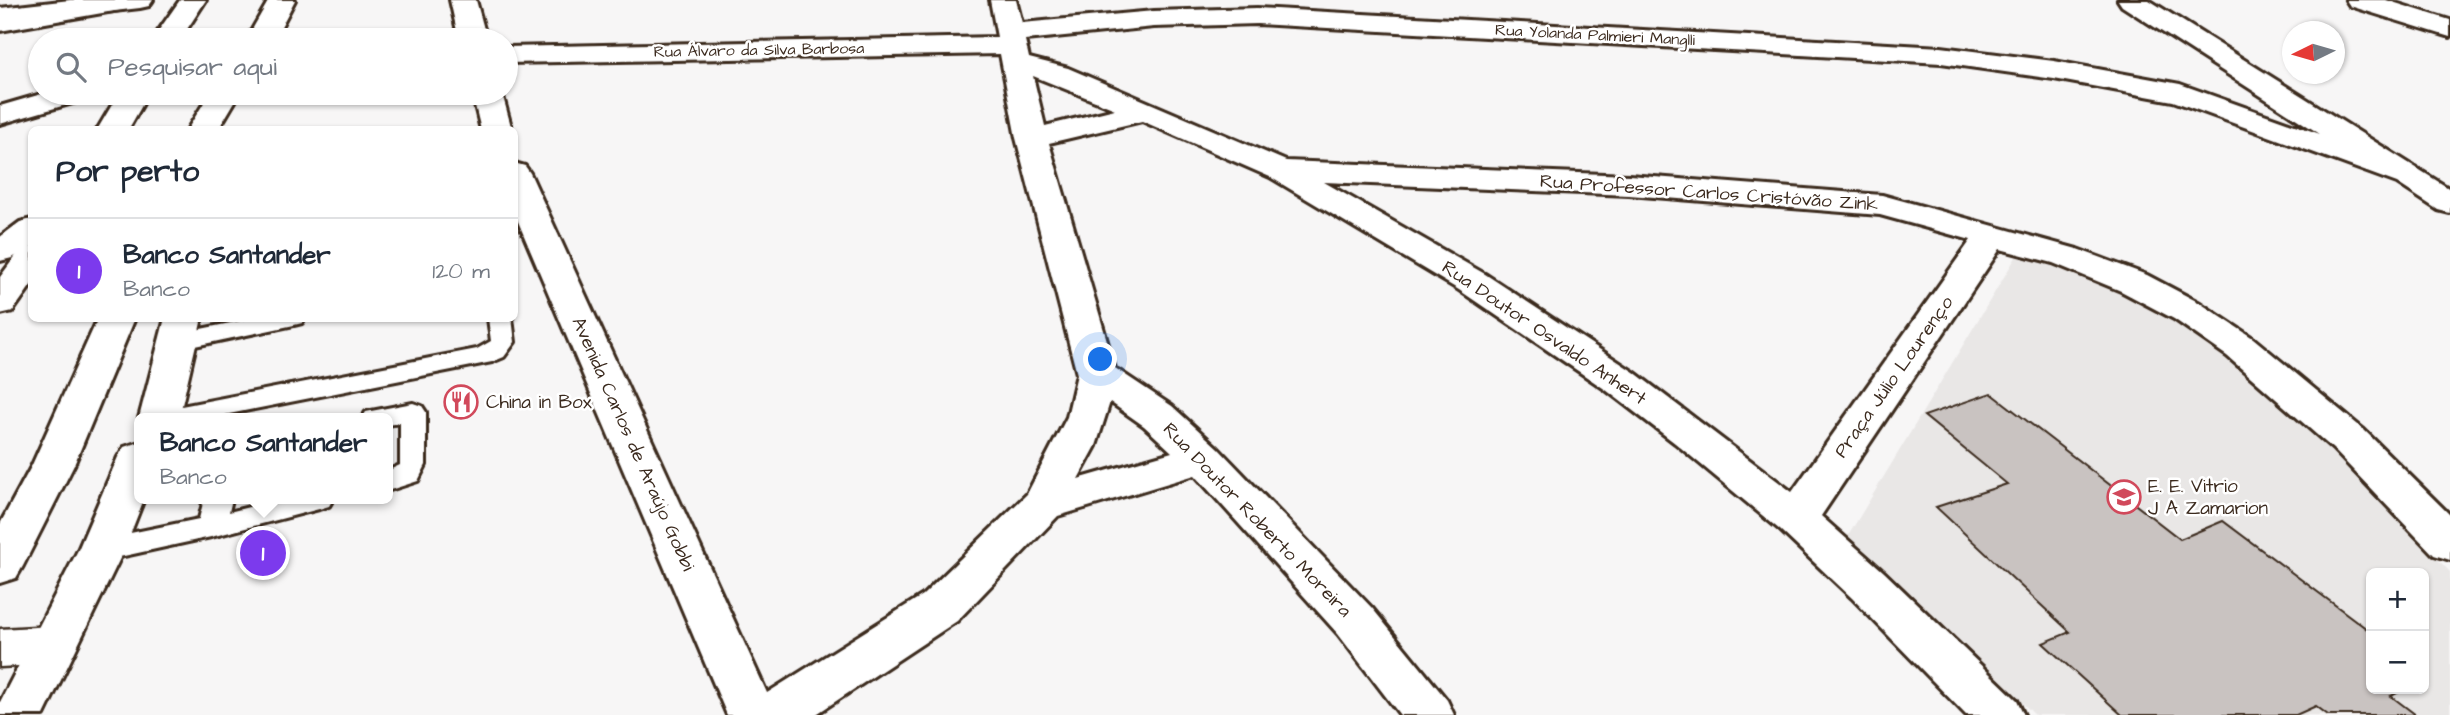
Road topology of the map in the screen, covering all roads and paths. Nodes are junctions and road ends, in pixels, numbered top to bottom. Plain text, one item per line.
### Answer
1 (193, 0) edge
2 (463, 0) edge
3 (1003, 0) edge
4 (2132, 0) edge
5 (2359, 0) edge
6 (133, 1) edge
7 (0, 16) edge
8 (0, 23) edge
9 (174, 28) edge
10 (469, 28) edge
11 (2450, 29) edge
12 (1012, 47) junction
13 (518, 55) edge
14 (2238, 70) junction
15 (2180, 93) junction
16 (35, 105) edge
17 (127, 105) edge
18 (218, 105) edge
19 (490, 105) edge
20 (1142, 112) junction
21 (0, 115) edge
22 (114, 126) edge
23 (204, 126) edge
24 (496, 126) edge
25 (1032, 138) junction
26 (1281, 170) junction
27 (2406, 176) junction
28 (518, 182) edge
29 (2450, 203) edge
30 (1993, 234) junction
31 (16, 247) edge
32 (0, 303) edge
33 (115, 322) edge
34 (230, 322) edge
35 (500, 322) edge
36 (182, 325) edge
37 (1097, 374) junction
38 (160, 413) edge
39 (192, 413) edge
40 (393, 415) edge
41 (1203, 458) junction
42 (134, 471) edge
43 (393, 479) edge
44 (217, 504) edge
45 (300, 504) edge
46 (1043, 505) junction
47 (1796, 519) junction
48 (211, 527) junction
49 (2450, 543) edge
50 (100, 551) junction
51 (0, 566) edge
52 (53, 645) junction
53 (0, 648) edge
54 (19, 715) edge
55 (752, 715) edge
56 (774, 715) edge
57 (1429, 715) edge
58 (1999, 715) edge

1 - 9 street
2 - 10 street
3 - 12 street
4 - 14 street
5 - 11 street
6 - 7 street
6 - 8 street
12 - 13 street, Rua Álvaro da Silva Barbosa
12 - 15 street, Rua Yolanda Palmieri Manglli
12 - 20 street, Rua Doutor Osvaldo Anhert
12 - 25 street
14 - 15 street
14 - 27 street
15 - 27 street, Rua Yolanda Palmieri Manglli
16 - 21 street
17 - 22 street
18 - 23 street
19 - 24 street
20 - 25 street
20 - 26 street, Rua Doutor Osvaldo Anhert
25 - 37 street
26 - 30 street, Rua Professor Carlos Cristóvão Zink
26 - 47 street, Rua Doutor Osvaldo Anhert
27 - 29 street
28 - 55 street, Avenida Carlos de Araújo Gobbi
30 - 47 street, Praça Júlio Lourenço
30 - 49 street, Rua Professor Carlos Cristóvão Zink
31 - 32 street
33 - 51 street
34 - 36 lane
35 - 39 lane
36 - 38 street
37 - 41 street, Rua Doutor Roberto Moreira
37 - 46 street
40 - 43 lane
41 - 46 street
41 - 57 street, Rua Doutor Roberto Moreira
42 - 50 street
44 - 48 lane
45 - 48 lane
46 - 56 street
47 - 58 street, Rua Doutor Osvaldo Anhert
48 - 50 lane
50 - 52 street
52 - 53 street
52 - 54 street

